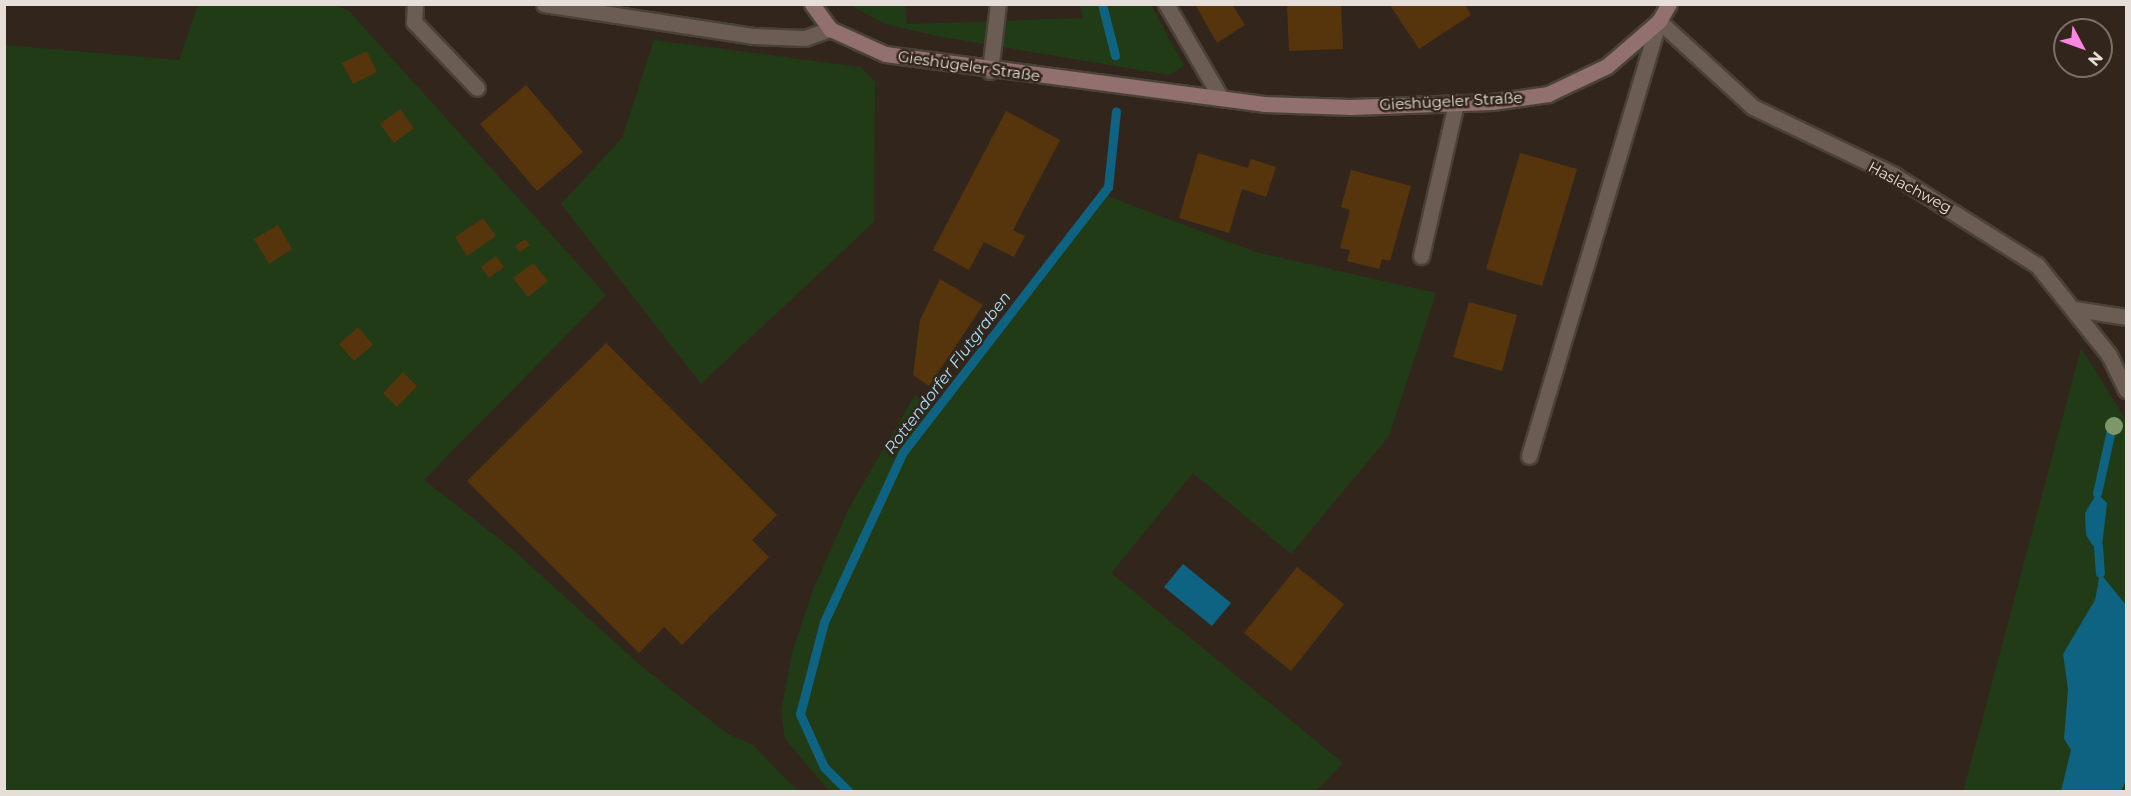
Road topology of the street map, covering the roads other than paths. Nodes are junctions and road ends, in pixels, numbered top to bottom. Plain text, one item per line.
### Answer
1 (415, 4) edge
2 (544, 4) edge
3 (812, 4) edge
4 (998, 4) edge
5 (1166, 4) edge
6 (1669, 4) edge
7 (1659, 21) junction
8 (830, 29) junction
9 (990, 71) junction
10 (477, 88) dead end
11 (1221, 98) junction
12 (1456, 103) junction
13 (1421, 256) dead end
14 (2075, 309) junction
15 (2127, 317) edge
16 (2127, 390) edge
17 (1529, 456) dead end

1 - 10 street
2 - 8 street
3 - 8 street, Gieshügeler Straße
4 - 9 street
5 - 11 street
6 - 7 street, Gieshügeler Straße
7 - 12 street, Gieshügeler Straße
7 - 14 street, Haslachweg
7 - 17 street, Gieshügeler Straße
8 - 9 street, Gieshügeler Straße
9 - 11 street, Gieshügeler Straße
11 - 12 street, Gieshügeler Straße
12 - 13 street
14 - 15 street
14 - 16 street, Haslachweg

